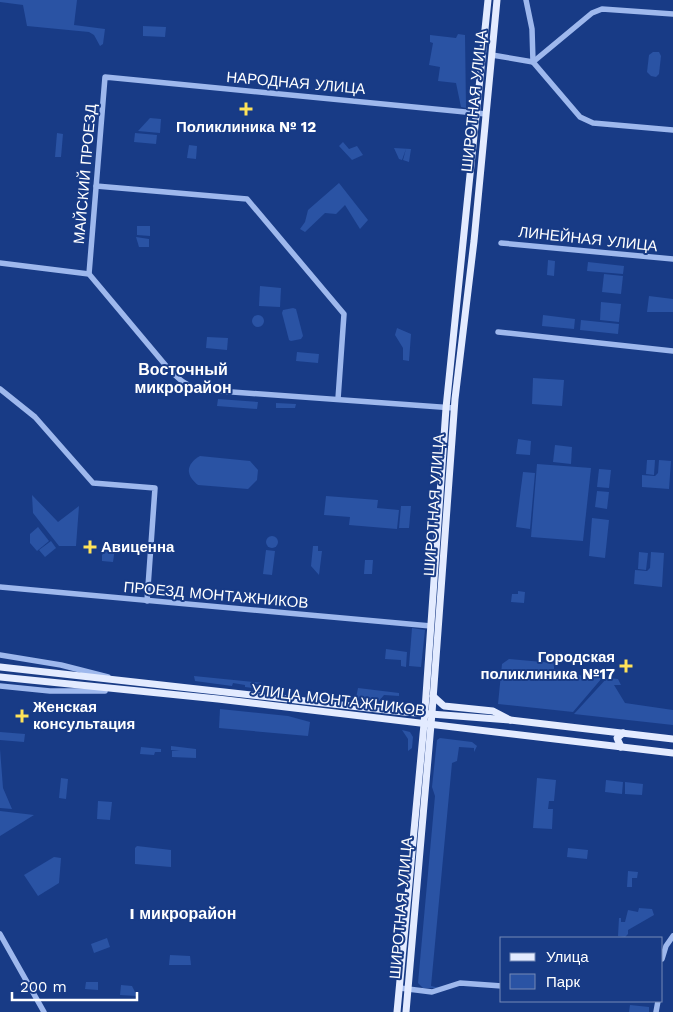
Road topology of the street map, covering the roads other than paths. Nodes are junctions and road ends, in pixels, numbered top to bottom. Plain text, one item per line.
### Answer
1 (488, 0) edge
2 (497, 0) edge
3 (526, 0) edge
4 (673, 14) edge
5 (492, 55) junction
6 (533, 62) junction
7 (105, 77) joint
8 (476, 114) junction
9 (486, 114) junction
10 (673, 130) edge
11 (96, 186) junction
12 (463, 240) junction
13 (474, 241) junction
14 (501, 243) dead end
15 (673, 260) edge
16 (461, 261) junction
17 (472, 262) junction
18 (0, 263) edge
19 (89, 274) junction
20 (498, 332) dead end
21 (673, 351) edge
22 (0, 389) edge
23 (338, 399) junction
24 (446, 408) junction
25 (454, 408) junction
26 (437, 533) junction
27 (446, 533) junction
28 (436, 554) junction
29 (444, 554) junction
30 (0, 587) edge
31 (147, 601) junction
32 (431, 626) junction
33 (0, 655) edge
34 (0, 667) edge
35 (0, 677) edge
36 (110, 678) junction
37 (0, 686) edge
38 (133, 691) junction
39 (433, 696) junction
40 (428, 713) junction
41 (510, 720) junction
42 (428, 724) junction
43 (623, 733) junction
44 (673, 739) edge
45 (621, 748) junction
46 (673, 753) edge
47 (0, 934) edge
48 (673, 936) edge
49 (663, 957) edge
50 (500, 986) edge
51 (400, 988) junction
52 (408, 989) junction
53 (44, 1012) edge
54 (397, 1012) edge
55 (406, 1012) edge

1 - 8 main road, ШИРОТНАЯ УЛИЦА
2 - 5 main road, ШИРОТНАЯ УЛИЦА
3 - 6 street
4 - 6 street
5 - 6 street
5 - 9 main road, ШИРОТНАЯ УЛИЦА
6 - 10 street
7 - 8 street, НАРОДНАЯ УЛИЦА
7 - 11 street, МАЙСКИЙ ПРОЕЗД
8 - 9 street, НАРОДНАЯ УЛИЦА
8 - 12 main road, ШИРОТНАЯ УЛИЦА
9 - 13 main road, ШИРОТНАЯ УЛИЦА
11 - 19 street, МАЙСКИЙ ПРОЕЗД
11 - 23 street
12 - 13 main road
12 - 16 main road, ШИРОТНАЯ УЛИЦА
13 - 17 main road, ШИРОТНАЯ УЛИЦА
14 - 15 street, ЛИНЕЙНАЯ УЛИЦА
16 - 17 main road
16 - 24 main road, ШИРОТНАЯ УЛИЦА
17 - 25 main road, ШИРОТНАЯ УЛИЦА
18 - 19 street
19 - 23 street
20 - 21 street
22 - 31 street
23 - 24 street
24 - 25 street
24 - 26 main road, ШИРОТНАЯ УЛИЦА
25 - 27 main road, ШИРОТНАЯ УЛИЦА
26 - 27 main road
26 - 28 main road, ШИРОТНАЯ УЛИЦА
27 - 29 main road, ШИРОТНАЯ УЛИЦА
28 - 29 main road
28 - 32 main road, ШИРОТНАЯ УЛИЦА
29 - 39 main road, ШИРОТНАЯ УЛИЦА
30 - 31 street, ПРОЕЗД МОНТАЖНИКОВ
31 - 32 street, ПРОЕЗД МОНТАЖНИКОВ
32 - 40 main road, ШИРОТНАЯ УЛИЦА
33 - 36 street
34 - 36 main road, УЛИЦА МОНТАЖНИКОВ
35 - 38 main road, УЛИЦА МОНТАЖНИКОВ
36 - 40 main road, УЛИЦА МОНТАЖНИКОВ
37 - 38 street
38 - 42 main road, УЛИЦА МОНТАЖНИКОВ
39 - 40 main road, ШИРОТНАЯ УЛИЦА
39 - 41 main road
40 - 41 main road, УЛИЦА МОНТАЖНИКОВ
40 - 42 main road, ШИРОТНАЯ УЛИЦА
41 - 43 main road, УЛИЦА МОНТАЖНИКОВ
42 - 45 main road, УЛИЦА МОНТАЖНИКОВ
42 - 51 main road, ШИРОТНАЯ УЛИЦА
42 - 52 main road, ШИРОТНАЯ УЛИЦА
43 - 44 main road, УЛИЦА МОНТАЖНИКОВ
43 - 45 main road
45 - 46 main road, УЛИЦА МОНТАЖНИКОВ
47 - 53 street
48 - 49 street
50 - 52 street
51 - 52 street
51 - 54 main road, ШИРОТНАЯ УЛИЦА
52 - 55 main road, ШИРОТНАЯ УЛИЦА

